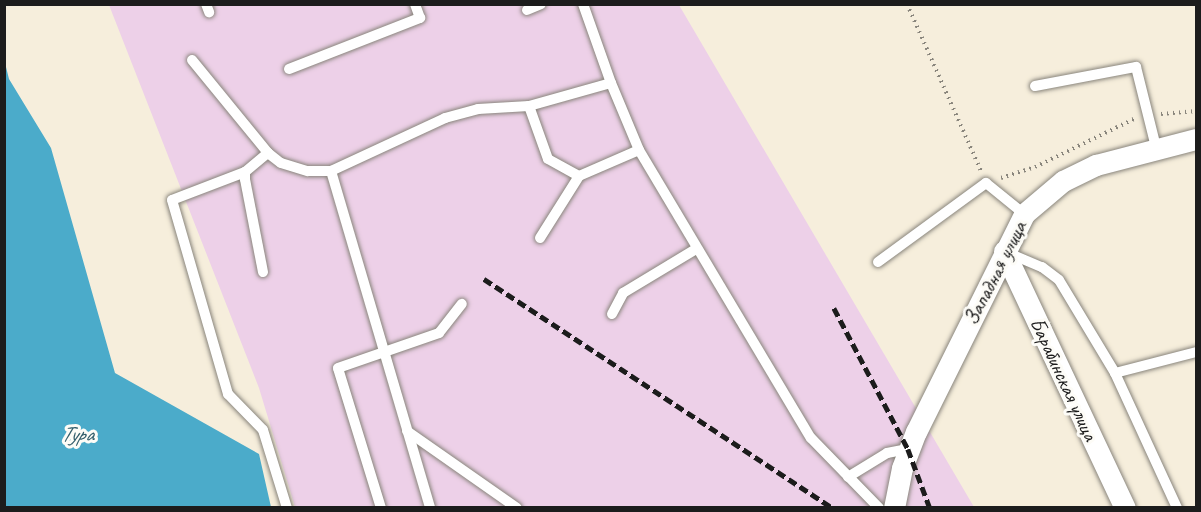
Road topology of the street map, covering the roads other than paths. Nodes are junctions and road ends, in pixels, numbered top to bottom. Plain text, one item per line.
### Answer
1 (415, 4) edge
2 (541, 4) edge
3 (583, 4) edge
4 (527, 10) dead end
5 (192, 60) dead end
6 (289, 69) dead end
7 (611, 83) junction
8 (1035, 86) dead end
9 (529, 105) junction
10 (1197, 139) edge
11 (1156, 147) junction
12 (639, 150) junction
13 (268, 153) junction
14 (331, 171) junction
15 (245, 172) junction
16 (579, 176) junction
17 (1024, 214) junction
18 (540, 238) dead end
19 (696, 249) junction
20 (1004, 251) junction
21 (879, 262) dead end
22 (263, 272) dead end
23 (462, 304) dead end
24 (612, 314) dead end
25 (1197, 352) edge
26 (383, 354) junction
27 (1115, 373) junction
28 (407, 431) junction
29 (908, 448) junction
30 (848, 477) junction
31 (287, 507) edge
32 (381, 507) edge
33 (430, 507) edge
34 (517, 507) edge
35 (879, 507) edge
36 (894, 507) edge
37 (1125, 507) edge
38 (1177, 507) edge

1 - 6 lane
2 - 4 lane
3 - 7 lane
5 - 13 lane
7 - 9 lane
7 - 12 lane
8 - 11 lane
9 - 14 lane
9 - 16 lane
10 - 11 street, Западная улица
11 - 17 street, Западная улица
12 - 16 lane
12 - 19 lane
13 - 14 lane
13 - 15 lane
14 - 26 lane
15 - 22 lane
15 - 31 lane
16 - 18 lane
17 - 20 street, Западная улица
17 - 21 lane
19 - 24 lane
19 - 30 lane
20 - 27 lane
20 - 29 street, Западная улица
20 - 37 street, Барабинская улица
23 - 26 lane
25 - 27 lane
26 - 28 lane
26 - 32 lane
27 - 38 lane
28 - 33 lane
28 - 34 lane
29 - 30 lane
29 - 36 street, Западная улица
30 - 35 lane

